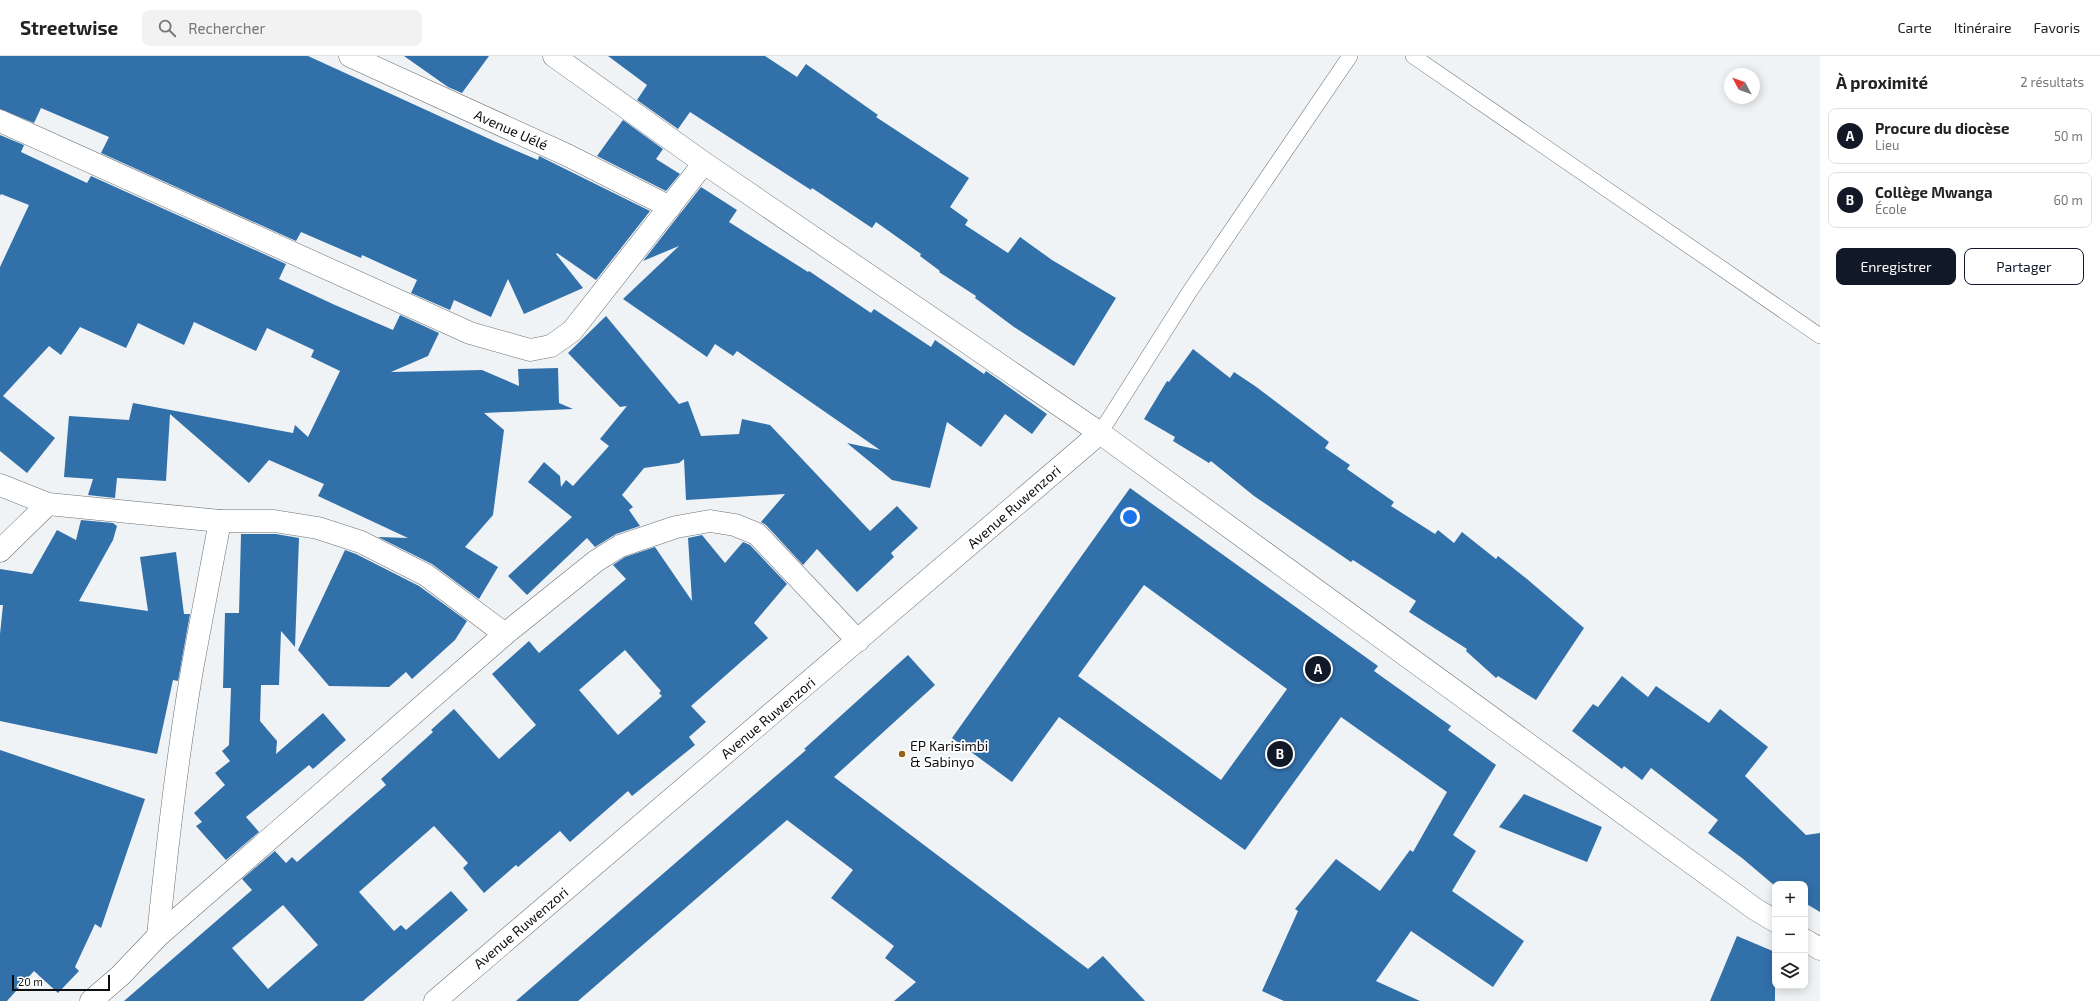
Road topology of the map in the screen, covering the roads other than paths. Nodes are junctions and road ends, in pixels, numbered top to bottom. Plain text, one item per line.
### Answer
1 (350, 56) edge
2 (554, 56) edge
3 (1350, 56) edge
4 (1412, 56) edge
5 (0, 121) edge
6 (704, 163) junction
7 (670, 207) junction
8 (1820, 336) edge
9 (1100, 433) junction
10 (0, 485) edge
11 (48, 504) junction
12 (220, 521) junction
13 (0, 551) edge
14 (505, 634) junction
15 (858, 641) junction
16 (1772, 920) edge
17 (158, 936) junction
18 (1808, 942) edge
19 (1820, 949) edge
20 (91, 1001) edge
21 (435, 1001) edge

1 - 7 street, Avenue Uélé
2 - 6 street
3 - 9 lane
4 - 8 lane
5 - 7 street
6 - 7 street
6 - 9 street
9 - 15 street, Avenue Ruwenzori
9 - 16 street
10 - 11 street
11 - 12 street
11 - 13 street
12 - 14 street
12 - 17 street
14 - 15 street
14 - 17 street
15 - 21 street, Avenue Ruwenzori
17 - 20 street
18 - 19 street

